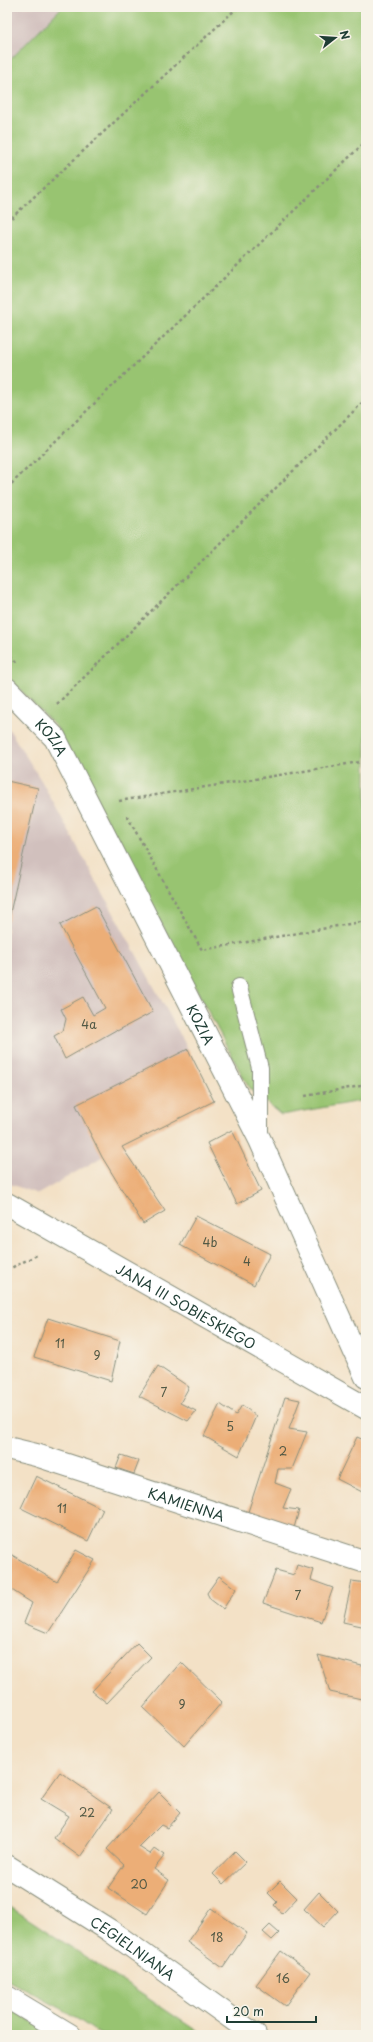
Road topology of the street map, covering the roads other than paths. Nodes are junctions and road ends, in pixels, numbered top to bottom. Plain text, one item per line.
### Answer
1 (7, 689) edge
2 (239, 988) dead end
3 (260, 1140) junction
4 (7, 1204) edge
5 (366, 1377) edge
6 (366, 1408) edge
7 (7, 1448) edge
8 (366, 1562) edge
9 (7, 1866) edge
10 (7, 1997) edge
11 (70, 2035) edge
12 (255, 2035) edge

1 - 3 street, KOZIA
2 - 3 lane
3 - 5 street, KOZIA
4 - 6 street, JANA III SOBIESKIEGO
7 - 8 street, KAMIENNA
9 - 12 street, CEGIELNIANA
10 - 11 street

